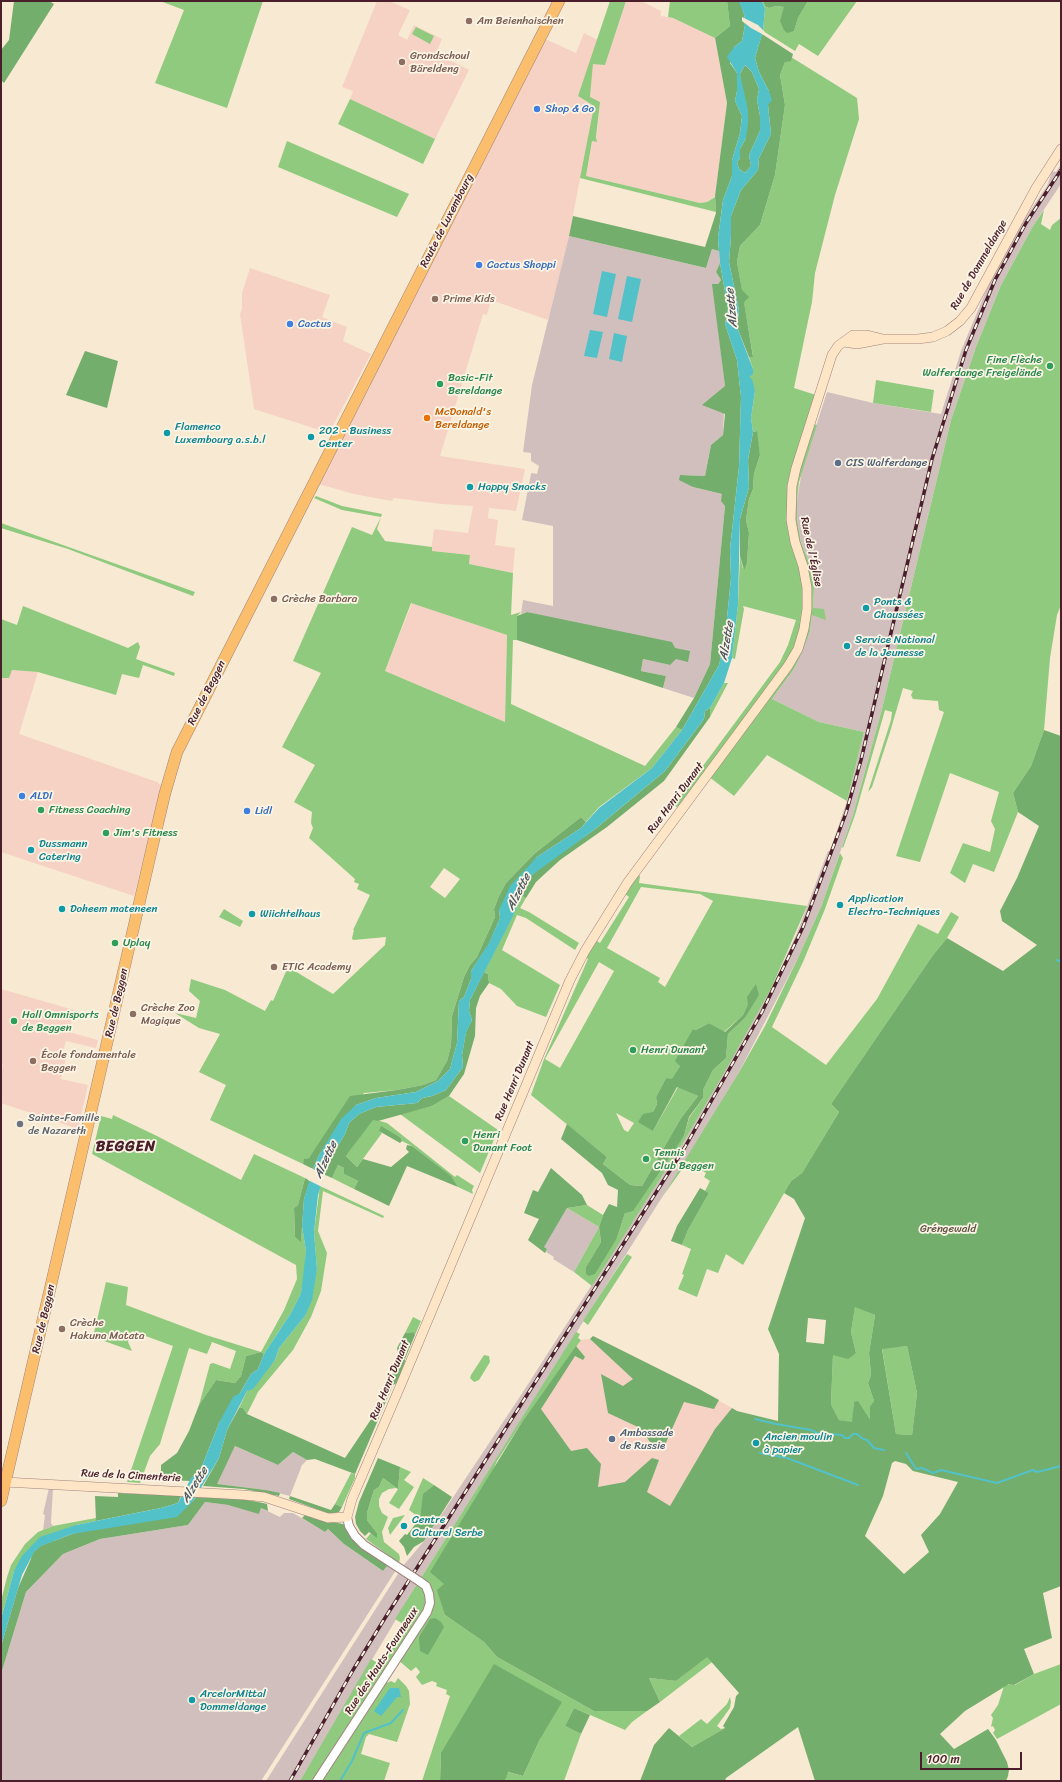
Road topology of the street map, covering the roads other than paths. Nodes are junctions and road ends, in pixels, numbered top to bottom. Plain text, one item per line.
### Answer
1 (559, 1) edge
2 (1061, 149) edge
3 (844, 342) joint
4 (336, 441) joint
5 (766, 696) joint
6 (5, 1482) junction
7 (1, 1501) edge
8 (347, 1517) junction
9 (317, 1781) edge

1 - 4 main road, Route de Luxembourg
2 - 3 main road, Rue de Dommeldange
3 - 5 main road, Rue de l'Église
4 - 6 main road, Rue de Beggen
5 - 8 main road, Rue Henri Dunant
6 - 7 main road, Rue de Beggen
6 - 8 main road, Rue de la Cimenterie
8 - 9 street, Rue des Hauts-Fourneaux, bridge

